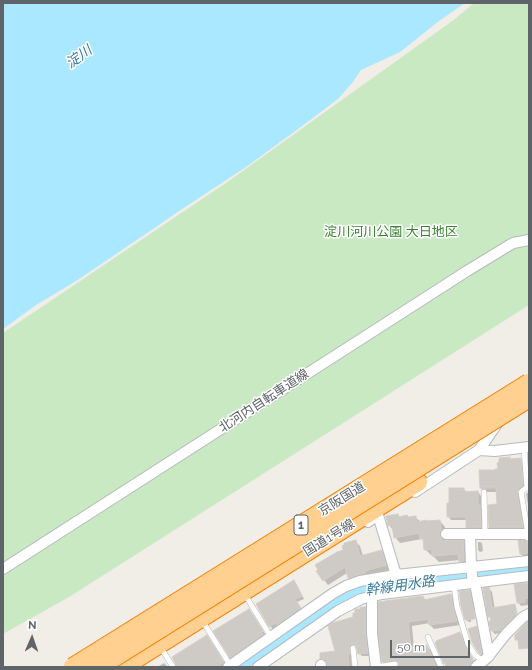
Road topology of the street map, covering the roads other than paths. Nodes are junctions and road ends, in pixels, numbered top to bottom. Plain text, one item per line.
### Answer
1 (529, 240) edge
2 (529, 376) edge
3 (529, 383) edge
4 (529, 398) edge
5 (526, 447) edge
6 (479, 450) junction
7 (528, 488) edge
8 (484, 492) dead end
9 (378, 515) junction
10 (446, 534) dead end
11 (470, 534) junction
12 (485, 534) junction
13 (528, 535) edge
14 (529, 561) edge
15 (471, 568) junction
16 (3, 569) edge
17 (396, 575) junction
18 (529, 576) edge
19 (474, 582) junction
20 (454, 585) junction
21 (372, 596) junction
22 (247, 598) junction
23 (529, 614) edge
24 (205, 625) junction
25 (271, 637) junction
26 (428, 637) dead end
27 (353, 648) dead end
28 (163, 651) junction
29 (484, 662) edge
30 (395, 664) dead end
31 (229, 666) edge
32 (73, 667) edge
33 (99, 667) edge
34 (123, 667) edge
35 (138, 667) edge
36 (173, 667) edge
37 (258, 667) edge
38 (355, 667) edge
39 (376, 667) edge
40 (441, 667) edge

1 - 16 street, 北河内自転車道線
2 - 6 street
3 - 32 highway, 京阪国道 / 1, bridge
4 - 33 highway, 京阪国道 / 1, bridge
4 - 34 highway, 国道1号線 / 1, bridge
5 - 6 street
5 - 7 lane
6 - 9 street
7 - 13 lane
8 - 12 lane
9 - 17 street
9 - 22 street
10 - 11 street
11 - 12 street
11 - 15 street
12 - 13 street
14 - 15 street
15 - 17 street
15 - 19 street
17 - 25 street
18 - 19 street
19 - 20 street
19 - 29 street
20 - 21 street
20 - 29 lane
21 - 37 street
21 - 39 street
22 - 24 street
22 - 25 lane
23 - 29 street
24 - 28 street
24 - 31 lane
25 - 31 street
26 - 40 lane
27 - 38 lane
28 - 35 street
28 - 36 lane
30 - 39 lane

